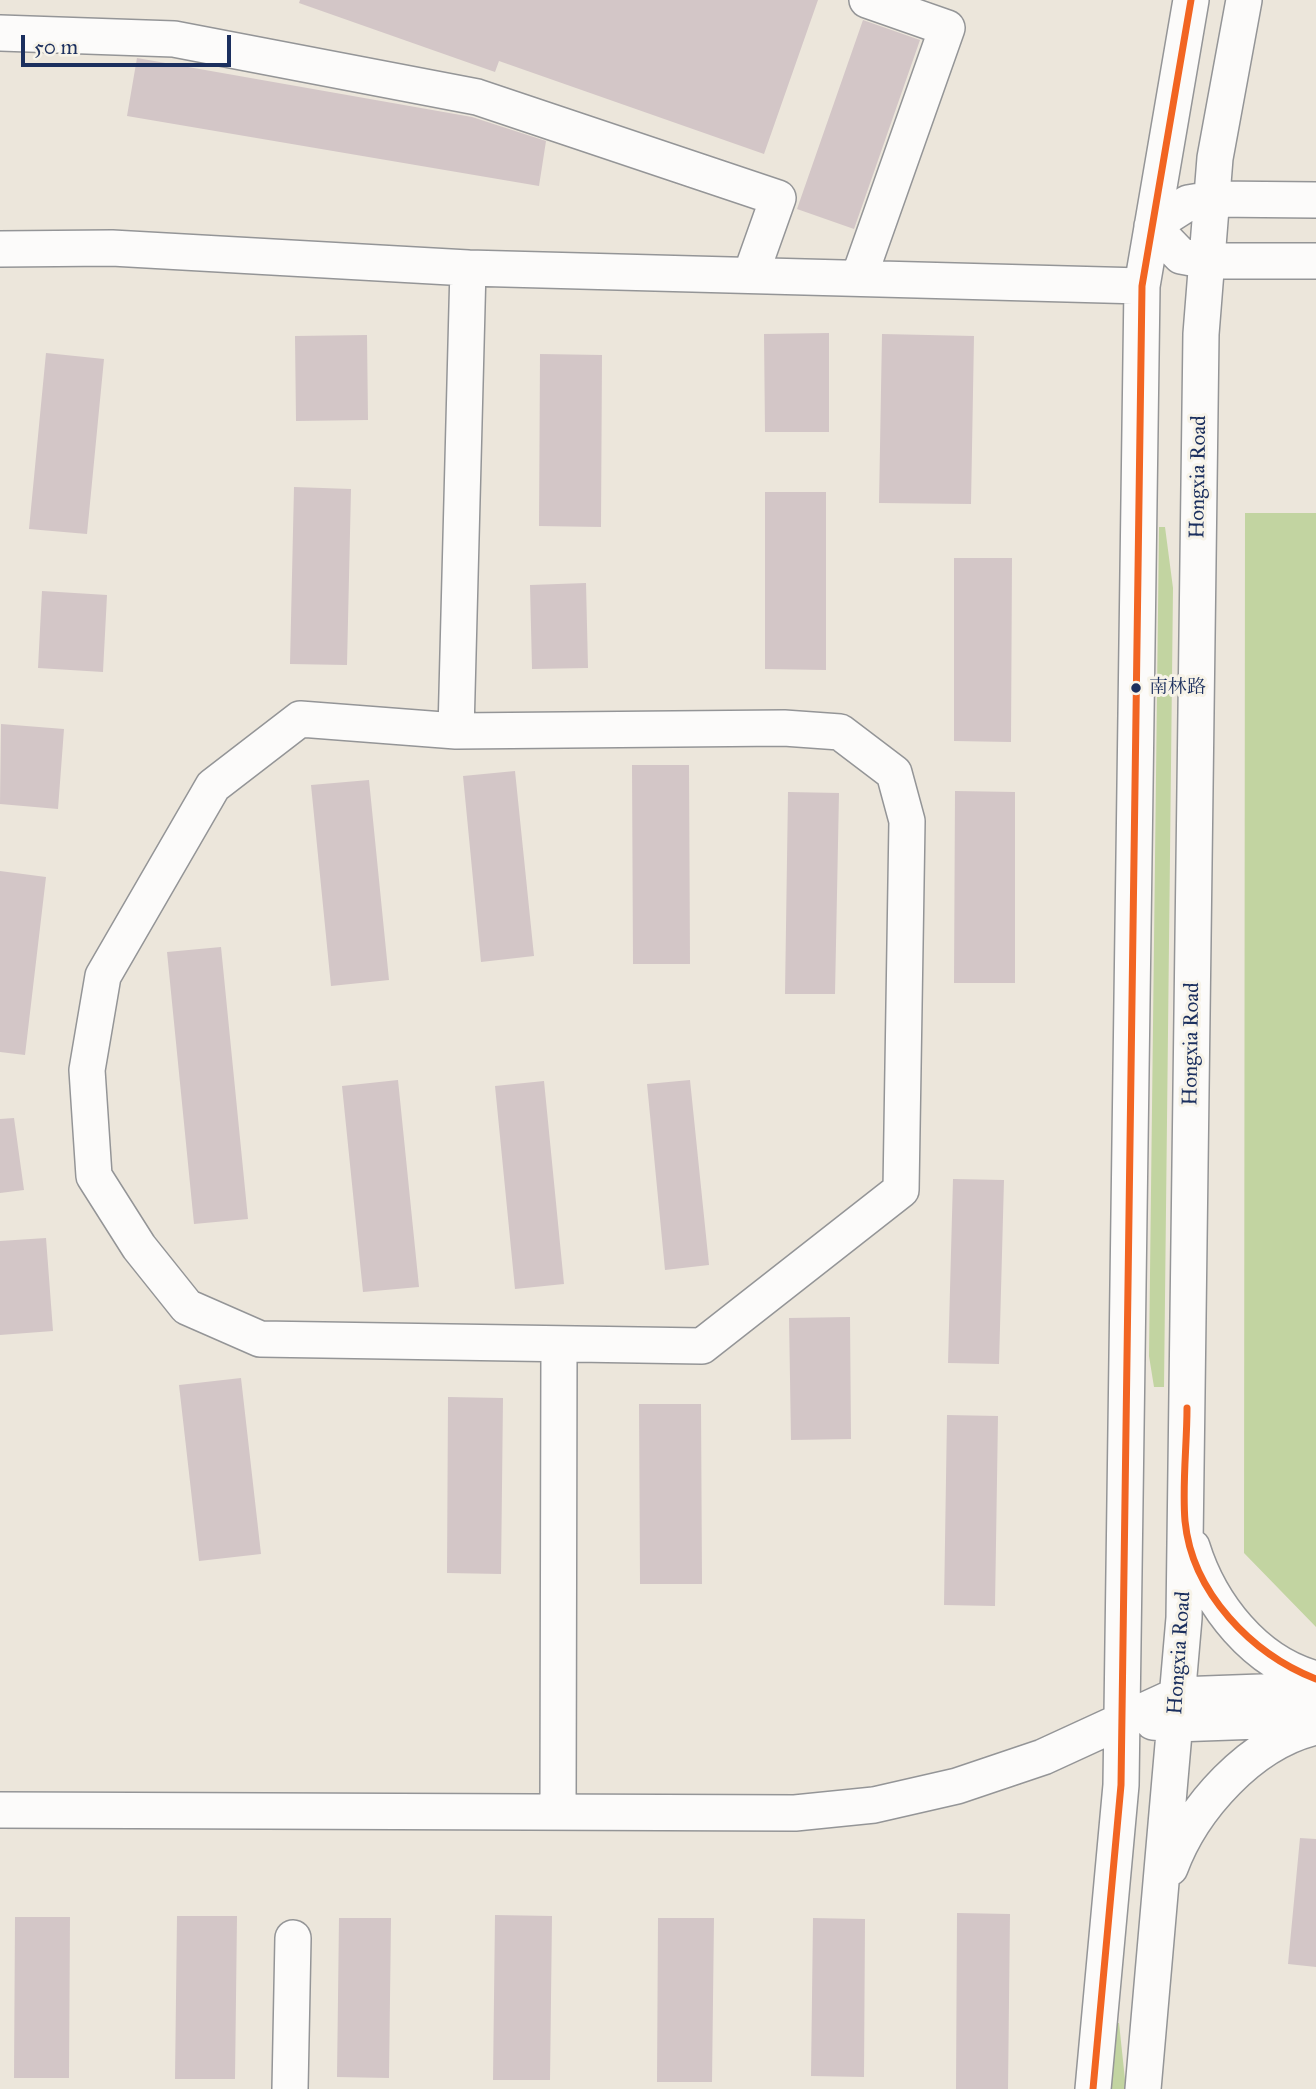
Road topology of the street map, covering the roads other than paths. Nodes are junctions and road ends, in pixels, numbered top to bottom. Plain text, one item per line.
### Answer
1 (867, 0) edge
2 (1191, 0) edge
3 (1244, 0) edge
4 (0, 33) edge
5 (1212, 199) junction
6 (1316, 200) edge
7 (1152, 226) junction
8 (0, 249) edge
9 (1208, 261) junction
10 (1316, 261) edge
11 (468, 268) junction
12 (751, 274) junction
13 (859, 277) junction
14 (1142, 286) junction
15 (456, 731) junction
16 (559, 1344) junction
17 (1186, 1527) junction
18 (1316, 1679) edge
19 (1316, 1689) edge
20 (1176, 1709) junction
21 (1316, 1719) edge
22 (1122, 1720) junction
23 (1316, 1727) edge
24 (0, 1810) edge
25 (558, 1812) junction
26 (1160, 1895) junction
27 (293, 1938) dead end
28 (290, 2089) edge
29 (1093, 2089) edge
30 (1143, 2089) edge

1 - 13 street
2 - 7 street
3 - 5 street, Hongxia Road
4 - 12 street
5 - 6 street
5 - 7 street
5 - 9 street, Hongxia Road
7 - 9 street
7 - 14 street
8 - 11 street
9 - 10 street
9 - 17 street, Hongxia Road
11 - 12 street
11 - 15 street
12 - 13 street
13 - 14 street
14 - 22 street
15 - 16 street
15 - 16 street
16 - 25 street
17 - 18 street
17 - 20 street, Hongxia Road
19 - 20 street
20 - 21 street
20 - 22 street
20 - 26 street, Hongxia Road
22 - 25 street
22 - 29 street
23 - 26 street
24 - 25 street
26 - 30 street, Hongxia Road
27 - 28 street

